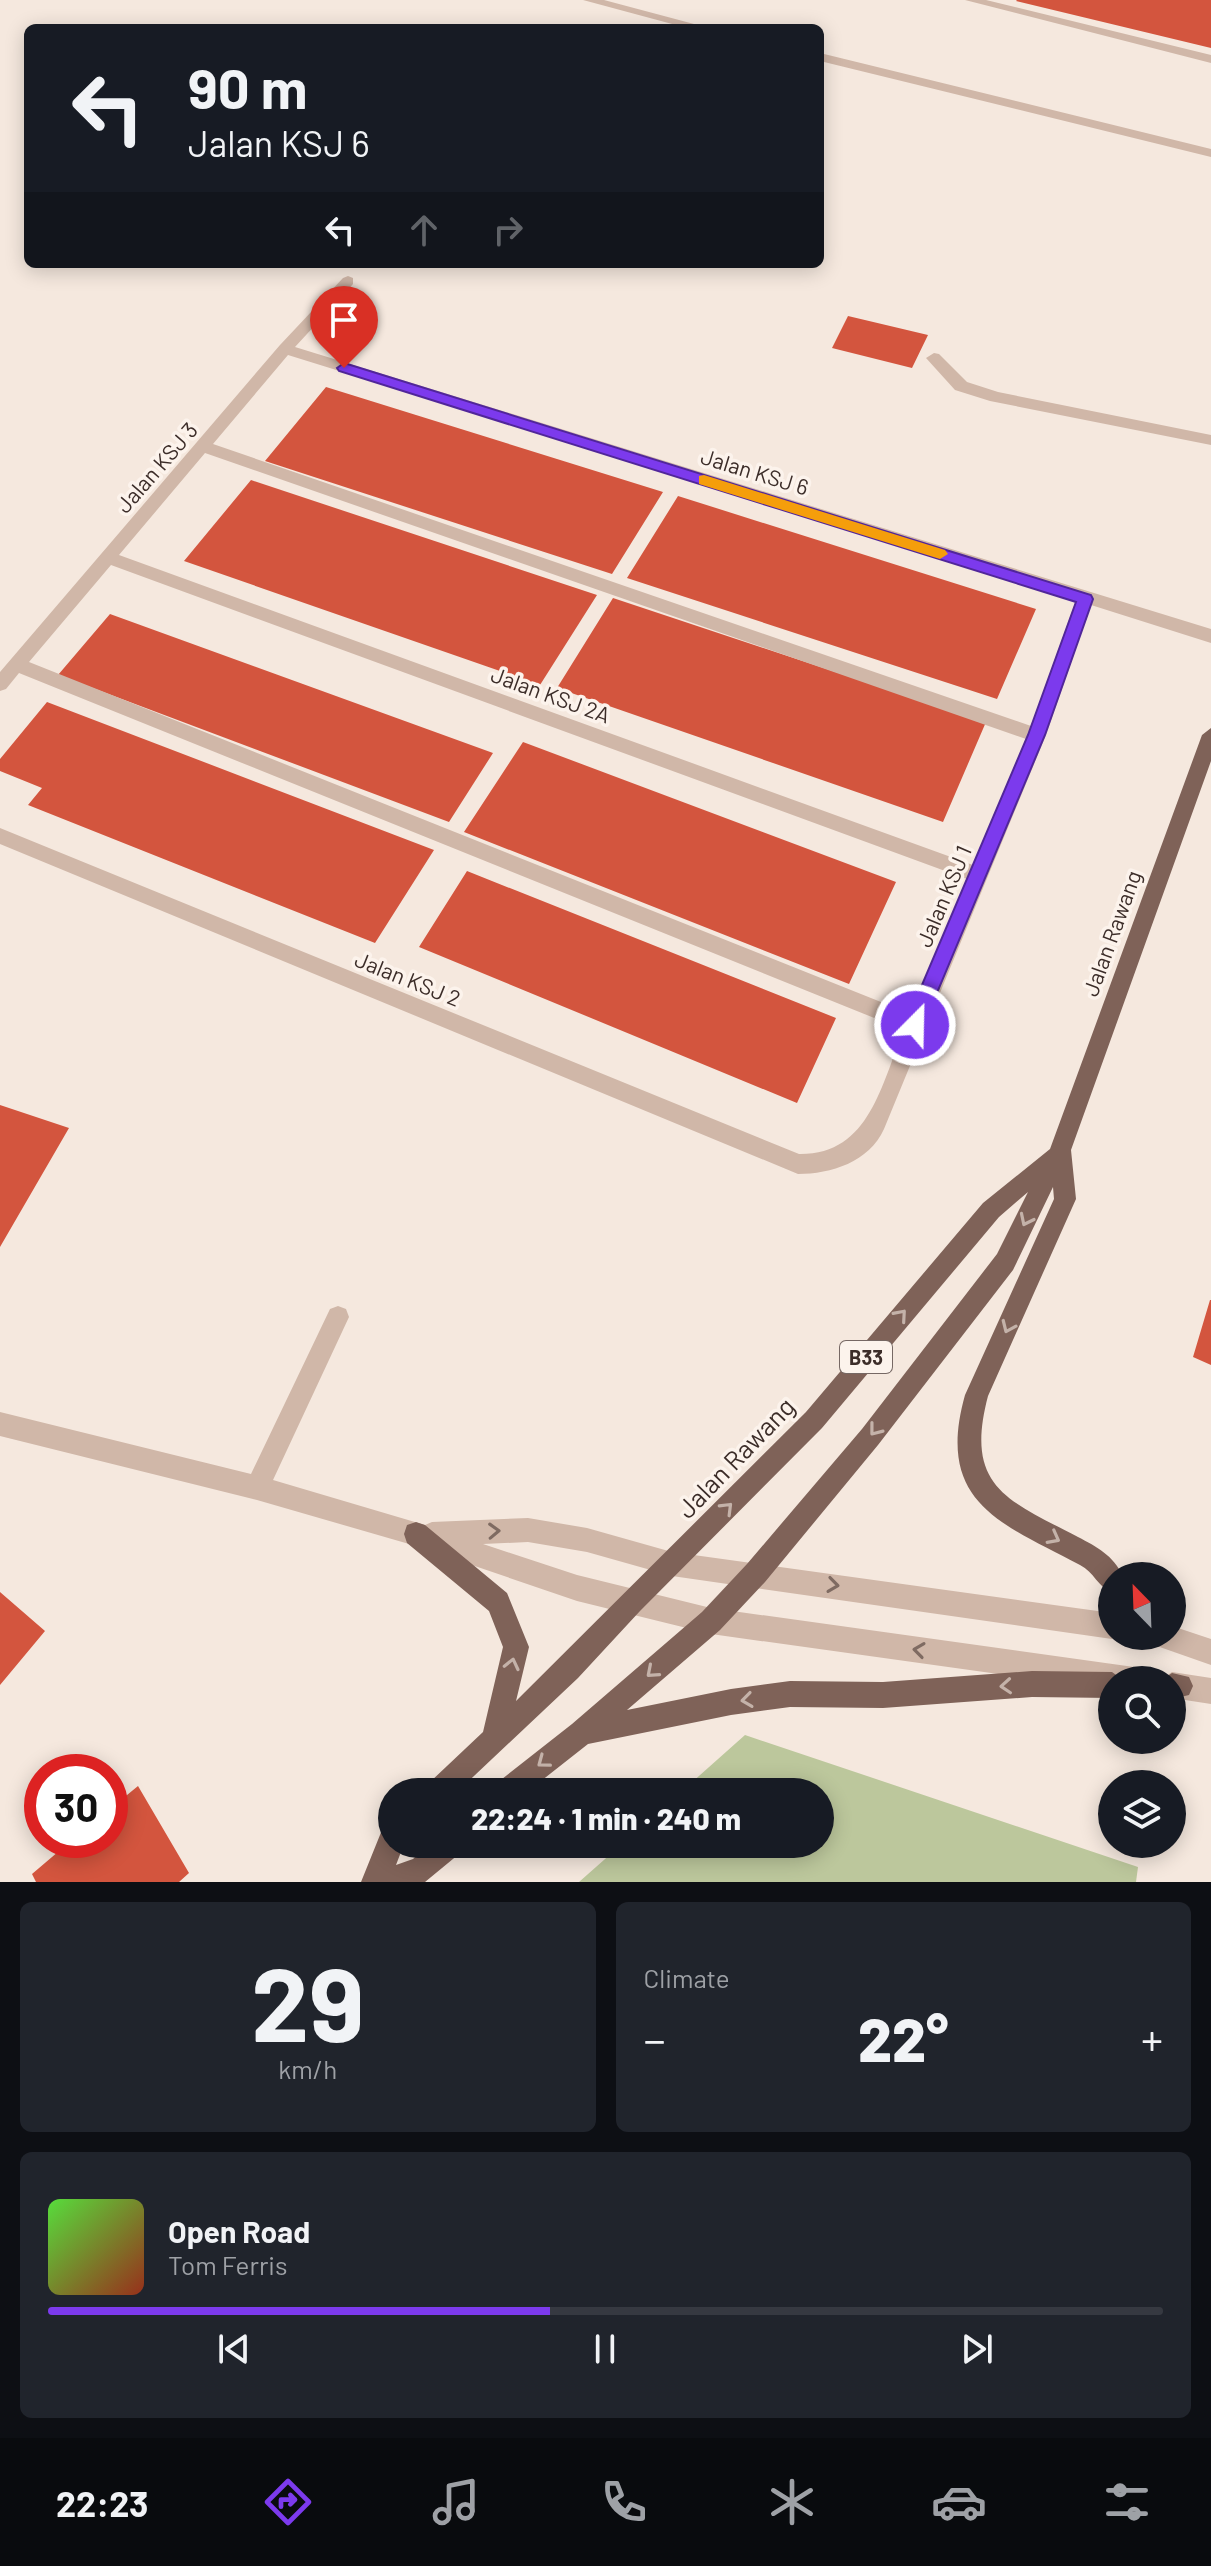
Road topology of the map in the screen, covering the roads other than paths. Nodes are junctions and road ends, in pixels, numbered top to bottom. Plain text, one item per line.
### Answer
1 (589, 0) edge
2 (971, 0) edge
3 (687, 24) edge
4 (824, 58) edge
5 (1211, 59) edge
6 (1211, 153) edge
7 (348, 281) dead end
8 (285, 349) junction
9 (934, 358) dead end
10 (1211, 440) edge
11 (202, 446) junction
12 (107, 557) junction
13 (1085, 599) junction
14 (1211, 636) edge
15 (17, 665) junction
16 (0, 684) edge
17 (1037, 735) junction
18 (1211, 735) edge
19 (0, 836) edge
20 (978, 875) junction
21 (915, 1025) junction
22 (1060, 1150) junction
23 (798, 1164) joint
24 (338, 1317) dead end
25 (0, 1424) edge
26 (257, 1488) junction
27 (416, 1534) junction
28 (1099, 1562) edge
29 (672, 1564) junction
30 (756, 1573) junction
31 (631, 1602) junction
32 (711, 1621) junction
33 (1098, 1624) edge
34 (1186, 1644) edge
35 (1211, 1652) edge
36 (1098, 1675) edge
37 (1098, 1685) edge
38 (1186, 1688) edge
39 (1211, 1691) edge
40 (581, 1733) junction
41 (494, 1740) junction
42 (453, 1778) edge
43 (524, 1778) edge
44 (385, 1858) edge
45 (434, 1858) edge
46 (375, 1882) edge
47 (384, 1882) edge

1 - 3 street
2 - 5 street
4 - 6 street
7 - 8 street, Jalan KSJ 3
8 - 11 street, Jalan KSJ 3
8 - 13 street, Jalan KSJ 6
9 - 10 street
11 - 12 street, Jalan KSJ 3
11 - 17 street
12 - 15 street, Jalan KSJ 3
12 - 20 street, Jalan KSJ 2A
13 - 14 street, Jalan KSJ 6
13 - 17 street, Jalan KSJ 1
15 - 16 street, Jalan KSJ 3
15 - 21 street
17 - 20 street, Jalan KSJ 1
18 - 22 main road, Jalan Rawang / B33
19 - 23 street, Jalan KSJ 2
20 - 21 street, Jalan KSJ 1
21 - 23 street, Jalan KSJ 1
22 -> 28 main road
29 -> 22 main road, Jalan Rawang / B33
22 -> 30 main road, Jalan Rawang / B33
24 - 26 street
25 - 26 street
26 - 27 street
27 -> 29 street
27 - 31 street
41 -> 27 main road
29 - 30 street
29 - 31 main road, Jalan Rawang / B33
30 - 32 main road, Jalan Rawang / B33
30 -> 33 street
31 - 32 street
31 - 41 main road, Jalan Rawang / B33
36 -> 32 street
32 -> 40 main road, Jalan Rawang / B33
34 - 35 street
37 -> 40 main road
38 - 39 street
40 -> 43 main road, Jalan Rawang / B33
41 - 42 main road, Jalan Rawang / B33
44 - 46 main road
45 - 47 main road

